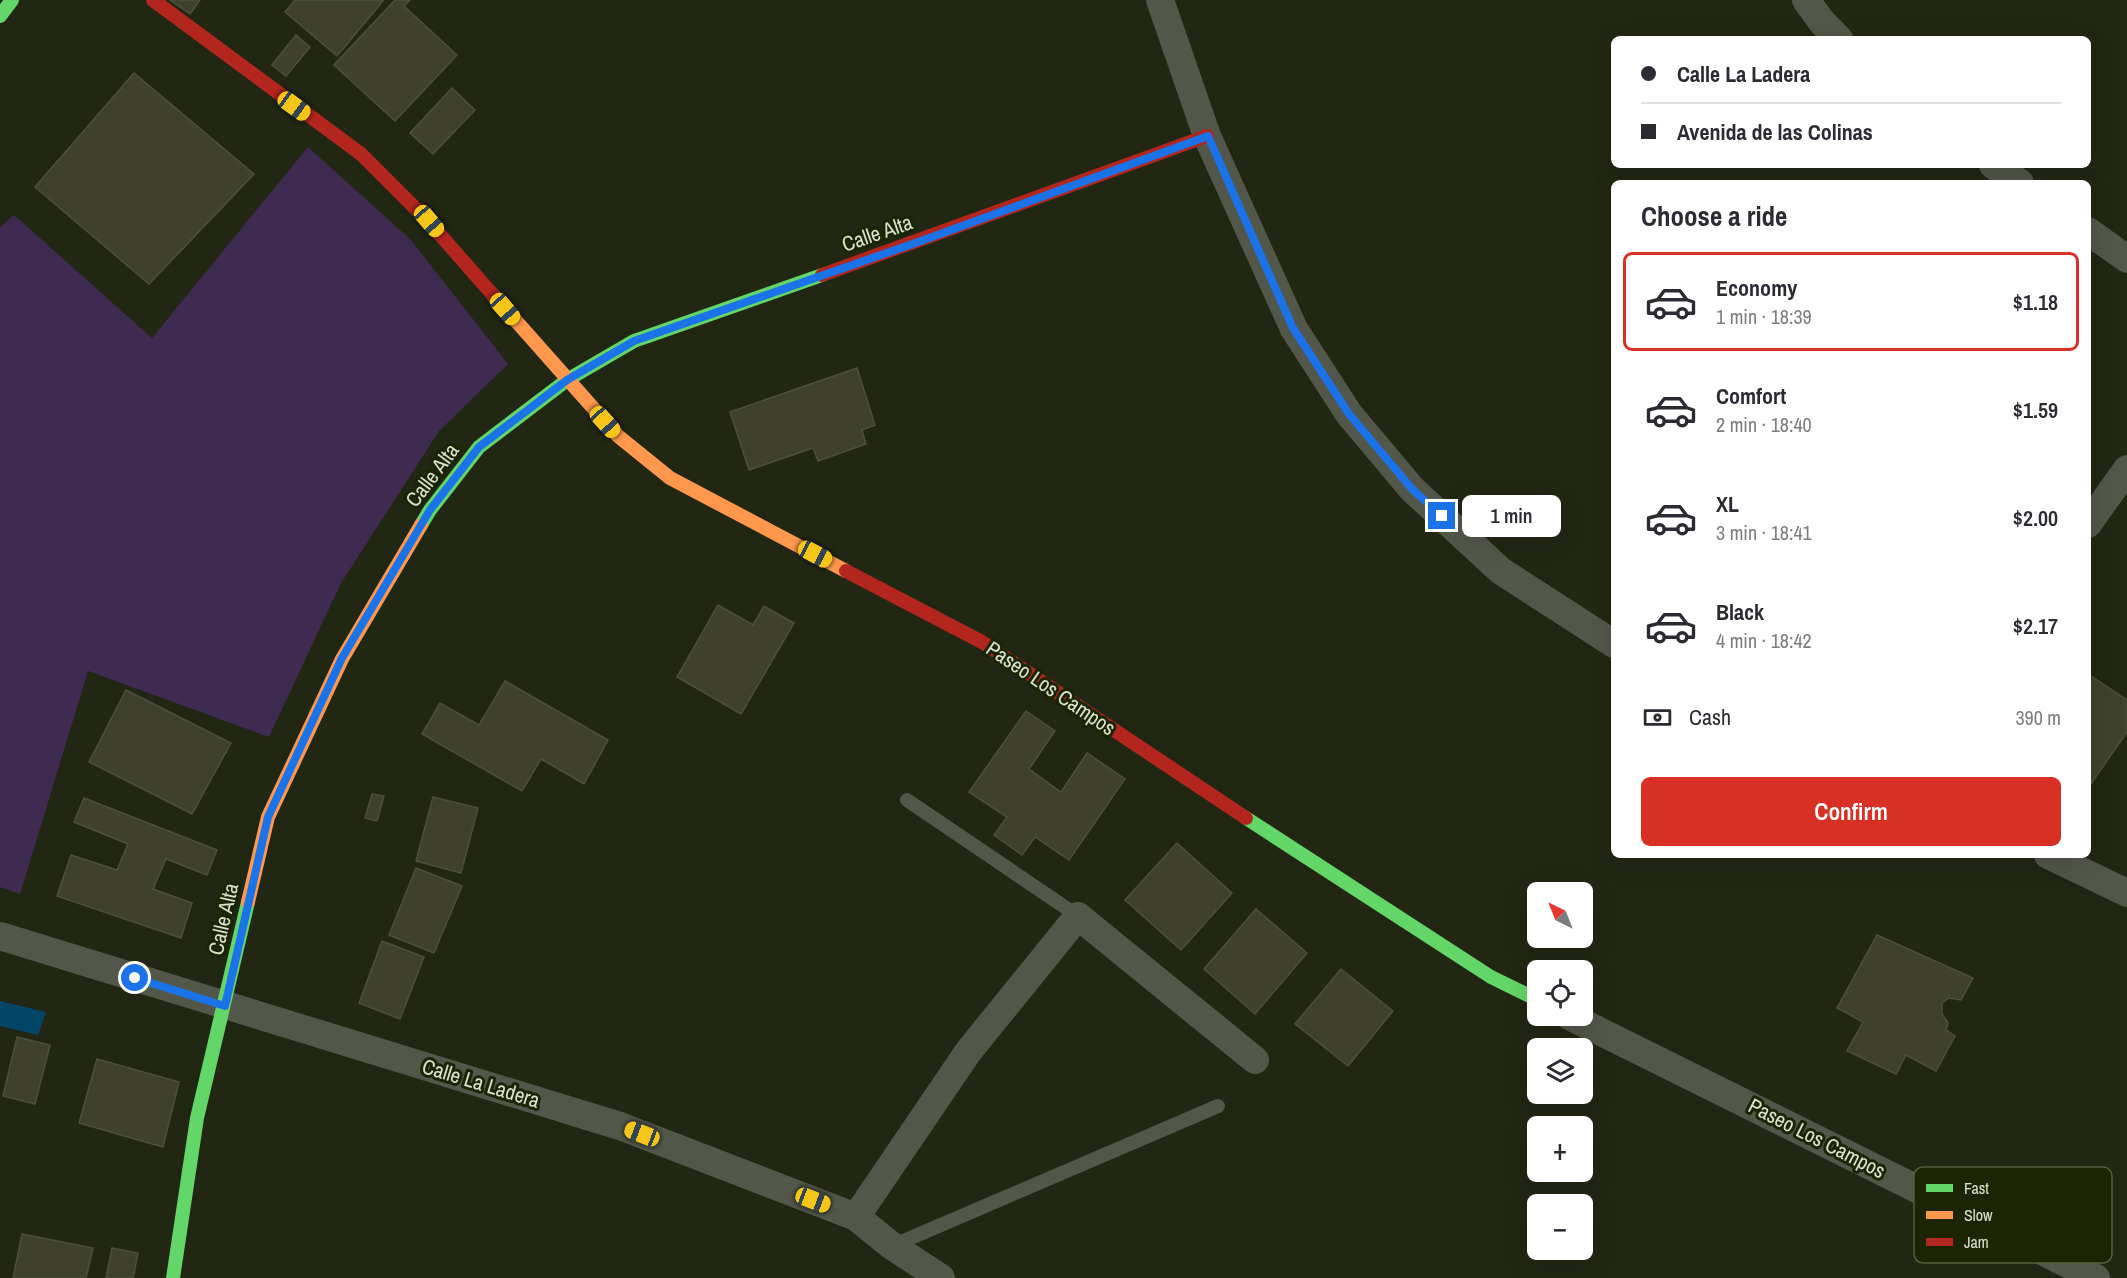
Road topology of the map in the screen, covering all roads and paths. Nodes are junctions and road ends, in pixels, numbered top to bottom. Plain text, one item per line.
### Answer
1 (12, 0) edge
2 (153, 0) edge
3 (1160, 0) edge
4 (1806, 0) edge
5 (0, 16) edge
6 (1836, 36) edge
7 (1208, 136) junction
8 (1998, 168) edge
9 (2016, 180) edge
10 (2091, 233) edge
11 (2127, 259) edge
12 (567, 380) junction
13 (2127, 469) edge
14 (2091, 520) edge
15 (1611, 642) edge
16 (907, 800) dead end
17 (2054, 858) edge
18 (2127, 893) edge
19 (1078, 916) junction
20 (0, 936) edge
21 (1527, 995) edge
22 (225, 1006) junction
23 (1589, 1026) edge
24 (1255, 1060) dead end
25 (1218, 1106) dead end
26 (1914, 1188) edge
27 (856, 1217) junction
28 (892, 1246) junction
29 (2066, 1263) edge
30 (173, 1278) edge
31 (941, 1278) edge
32 (2096, 1278) edge

1 - 5 street
2 - 12 street, Paseo Los Campos
3 - 7 street
4 - 6 street
7 - 12 street, Calle Alta
7 - 15 street
8 - 9 street
10 - 11 street
12 - 21 street, Paseo Los Campos
12 - 22 street, Calle Alta
13 - 14 street
16 - 19 lane
17 - 18 street
19 - 24 street
19 - 27 street
20 - 22 street, Calle La Ladera
22 - 27 street, Calle La Ladera
22 - 30 street, Calle Alta
23 - 26 street, Paseo Los Campos
25 - 28 lane
27 - 28 street, Calle La Ladera
28 - 31 street, Calle La Ladera
29 - 32 street, Paseo Los Campos

